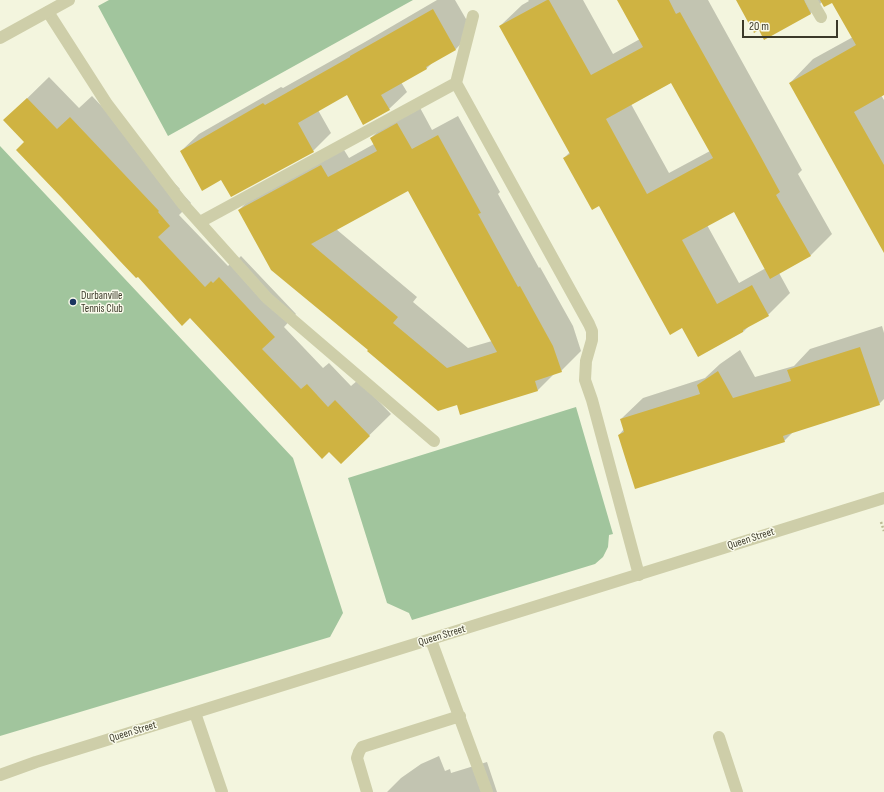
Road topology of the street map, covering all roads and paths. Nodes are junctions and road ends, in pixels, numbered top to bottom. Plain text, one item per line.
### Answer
1 (69, 0) edge
2 (811, 0) edge
3 (48, 12) junction
4 (473, 16) dead end
5 (821, 17) dead end
6 (0, 38) edge
7 (456, 83) junction
8 (200, 222) junction
9 (434, 441) dead end
10 (884, 498) edge
11 (639, 575) junction
12 (431, 640) junction
13 (195, 712) junction
14 (460, 716) junction
15 (719, 737) dead end
16 (0, 775) edge
17 (222, 792) edge
18 (367, 792) edge
19 (487, 792) edge
20 (738, 792) edge

1 - 3 street
2 - 5 street
3 - 6 street
3 - 8 street
4 - 7 street
7 - 8 street
7 - 11 street
8 - 9 street
10 - 11 street, Queen Street
11 - 12 street, Queen Street
12 - 13 street, Queen Street
12 - 14 street
13 - 16 street, Queen Street
13 - 17 street
14 - 18 street
14 - 19 street
15 - 20 street

